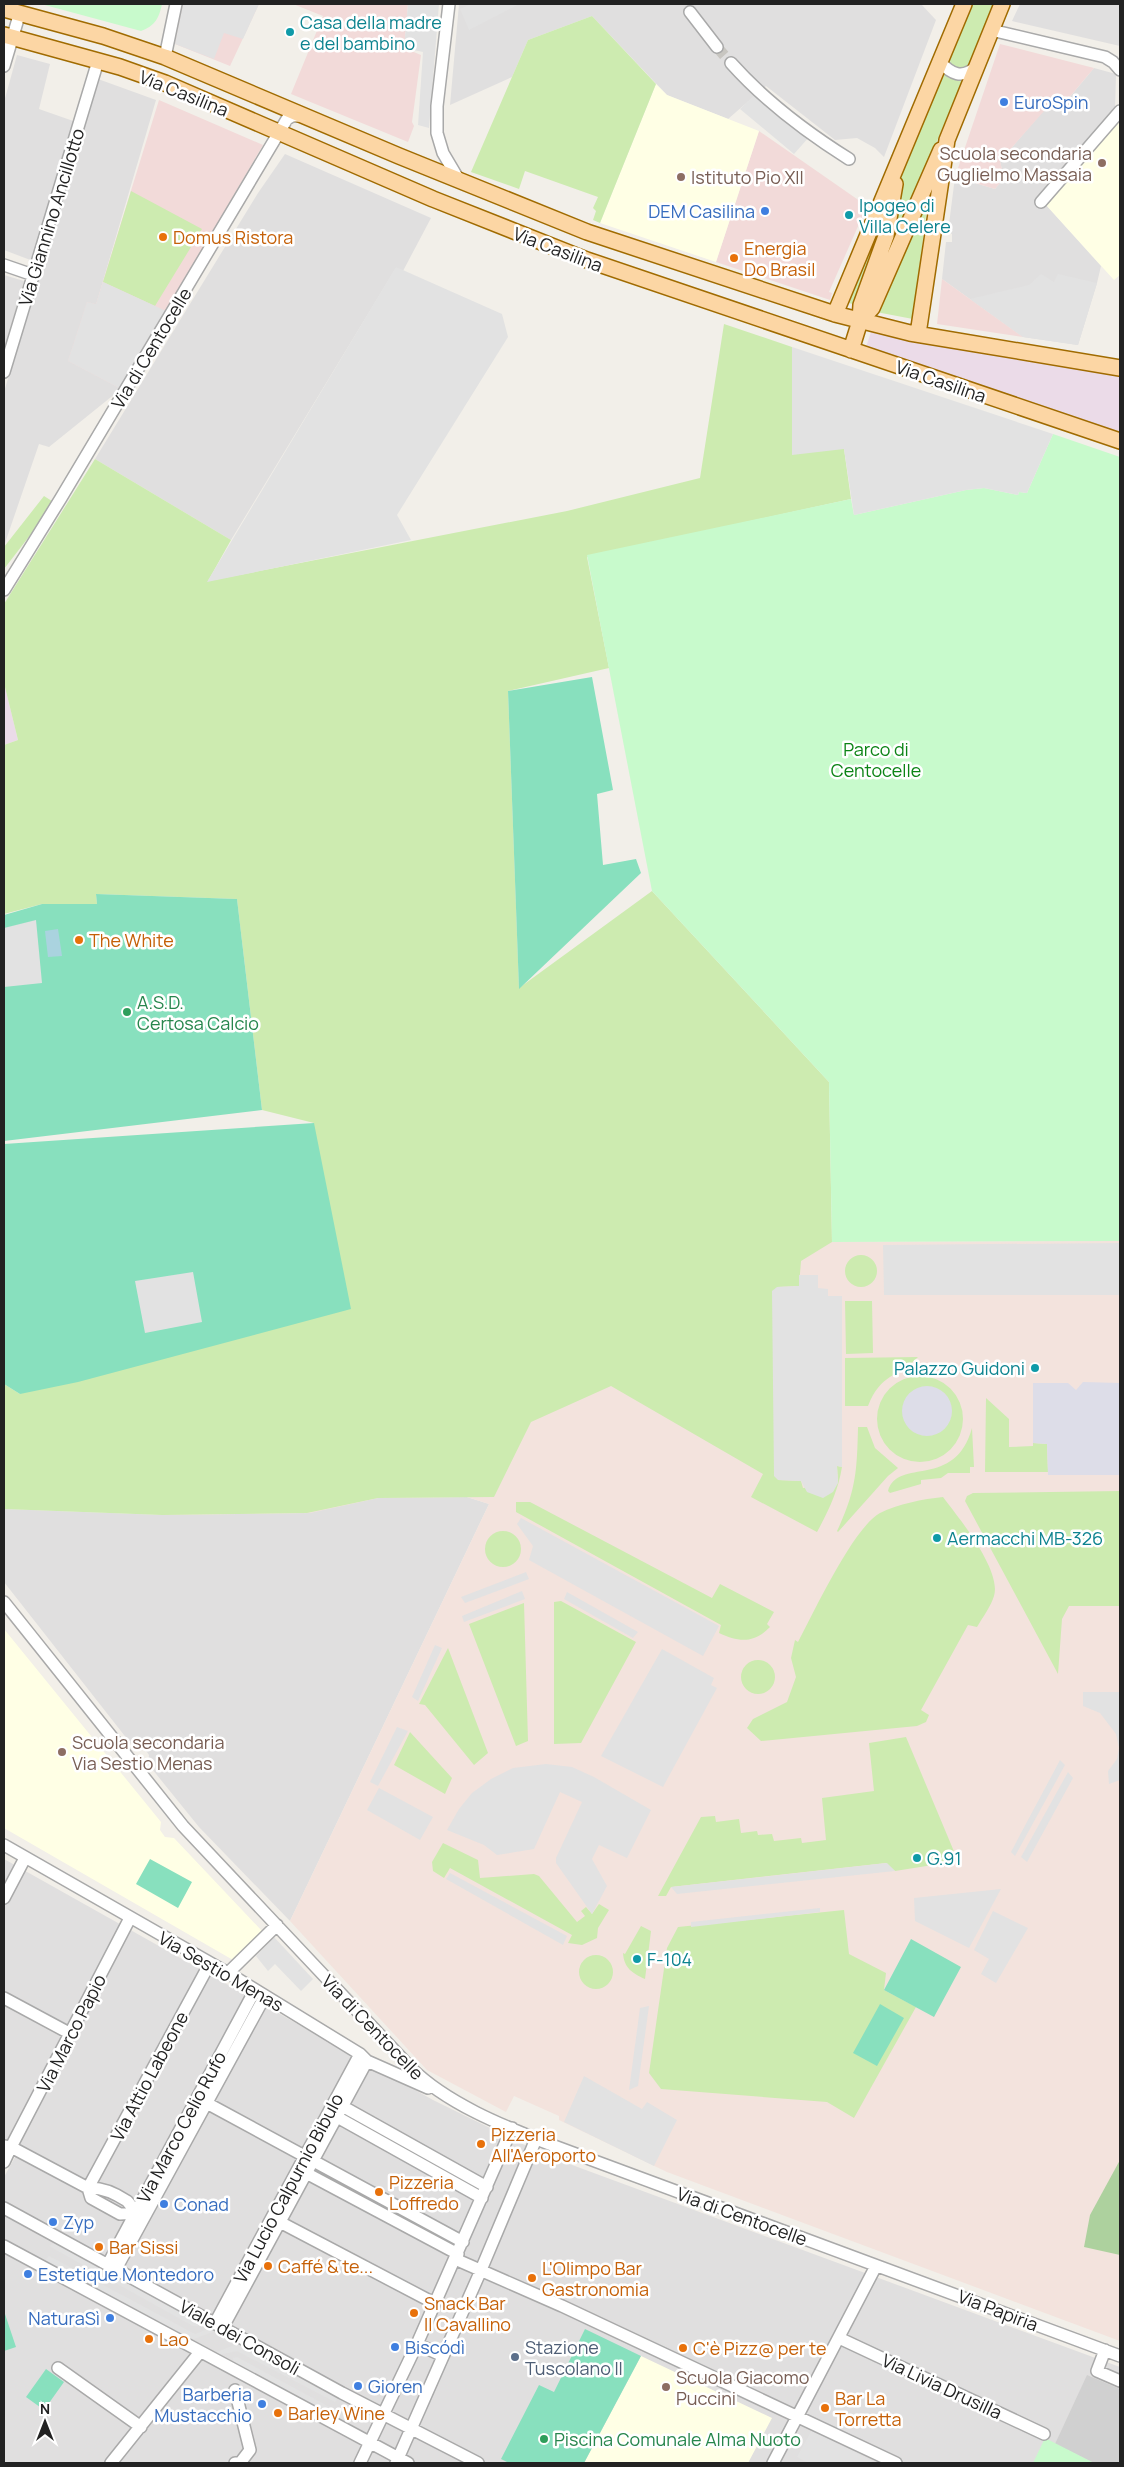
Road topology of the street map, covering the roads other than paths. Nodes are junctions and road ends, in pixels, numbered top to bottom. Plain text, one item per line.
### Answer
1 (176, 4) edge
2 (449, 4) edge
3 (964, 4) edge
4 (1002, 4) edge
5 (4, 8) edge
6 (690, 12) dead end
7 (24, 14) junction
8 (991, 30) junction
9 (8, 36) edge
10 (717, 48) tunnel mouth
11 (165, 57) junction
12 (98, 61) junction
13 (939, 61) junction
14 (731, 63) tunnel mouth
15 (977, 65) junction
16 (4, 66) edge
17 (1117, 66) edge
18 (1120, 111) edge
19 (304, 116) junction
20 (280, 132) junction
21 (947, 140) junction
22 (900, 158) junction
23 (849, 159) dead end
24 (459, 180) junction
25 (1041, 202) dead end
26 (4, 265) edge
27 (33, 276) junction
28 (835, 314) junction
29 (860, 321) junction
30 (918, 334) junction
31 (851, 350) junction
32 (1120, 368) edge
33 (4, 372) edge
34 (1120, 441) edge
35 (4, 590) edge
36 (4, 1602) edge
37 (4, 1846) edge
38 (25, 1858) junction
39 (4, 1898) edge
40 (130, 1918) junction
41 (277, 1925) junction
42 (210, 1964) junction
43 (228, 1973) junction
44 (260, 1993) junction
45 (4, 1998) edge
46 (71, 2034) junction
47 (364, 2057) junction
48 (439, 2091) junction
49 (202, 2100) junction
50 (342, 2106) junction
51 (337, 2117) junction
52 (512, 2128) junction
53 (536, 2139) junction
54 (8, 2147) edge
55 (309, 2158) junction
56 (4, 2162) edge
57 (306, 2173) junction
58 (487, 2187) junction
59 (88, 2188) junction
60 (482, 2198) junction
61 (4, 2208) edge
62 (140, 2215) junction
63 (276, 2220) junction
64 (463, 2242) junction
65 (4, 2246) edge
66 (456, 2257) junction
67 (876, 2266) junction
68 (112, 2267) junction
69 (481, 2270) junction
70 (434, 2304) junction
71 (219, 2325) junction
72 (839, 2338) junction
73 (417, 2344) junction
74 (1104, 2350) junction
75 (200, 2352) junction
76 (443, 2356) junction
77 (1120, 2356) edge
78 (58, 2368) dead end
79 (1120, 2381) edge
80 (235, 2390) dead end
81 (385, 2414) junction
82 (798, 2416) junction
83 (141, 2427) junction
84 (413, 2428) junction
85 (1044, 2434) dead end
86 (370, 2442) junction
87 (880, 2460) edge
88 (401, 2461) edge
89 (111, 2463) edge
90 (235, 2463) edge
91 (360, 2463) edge
92 (478, 2463) edge
93 (773, 2463) edge
94 (896, 2463) edge

1 - 11 street
2 - 24 street
3 - 13 main road
4 - 8 main road
5 - 7 main road, Via Casilina
6 - 10 street
7 - 9 street
7 - 11 main road, Via Casilina
8 - 15 main road
8 - 17 street
9 - 12 main road, Via Casilina
9 - 16 street
11 - 19 main road, Via Casilina
12 - 20 main road, Via Casilina
12 - 27 street, Via Giannino Ancillotto
13 - 15 street
13 - 22 main road
14 - 23 street
15 - 21 main road
18 - 25 street
19 - 20 street, Via di Centocelle
19 - 24 main road, Via Casilina
20 - 31 main road, Via Casilina
20 - 35 street, Via di Centocelle
21 - 29 main road
21 - 30 main road
22 - 28 main road
22 - 29 main road
24 - 28 main road, Via Casilina
26 - 27 street
27 - 33 street, Via Giannino Ancillotto
28 - 29 main road, Via Casilina
29 - 30 main road, Via Casilina
29 - 31 main road
30 - 32 main road, Via Casilina
31 - 34 main road, Via Casilina
36 - 41 street, Via di Centocelle
37 - 38 street, Via Sestio Menas
38 - 39 street
38 - 40 street, Via Sestio Menas
40 - 42 street, Via Sestio Menas
40 - 46 street, Via Marco Papio
41 - 43 street
41 - 48 street, Via di Centocelle
42 - 43 street, Via Sestio Menas
42 - 59 street, Via Attio Labeone
43 - 44 street, Via Sestio Menas
44 - 47 street, Via Sestio Menas
44 - 49 street, Via Marco Celio Rufo
45 - 46 street
46 - 54 street, Via Marco Papio
47 - 48 street, Via Sestio Menas
47 - 50 street, Via Lucio Calpurnio Bibulo
47 - 55 street, Via Lucio Calpurnio Bibulo
48 - 52 street, Via di Centocelle
49 - 55 street
49 - 62 street, Via Marco Celio Rufo
50 - 51 street, Via Lucio Calpurnio Bibulo
50 - 58 street
51 - 55 street, Via Lucio Calpurnio Bibulo
51 - 60 street
52 - 53 street, Via di Centocelle
52 - 58 street
53 - 67 street, Via di Centocelle
53 - 69 street
54 - 56 street, Via Marco Papio
54 - 59 street
55 - 57 street, Via Lucio Calpurnio Bibulo
55 - 63 street, Via Lucio Calpurnio Bibulo
55 - 64 street
57 - 63 street, Via Lucio Calpurnio Bibulo
57 - 66 street
58 - 60 street
59 - 62 street
60 - 64 street
61 - 68 street, Viale dei Consoli
62 - 68 street, Via Marco Celio Rufo
63 - 70 street
63 - 71 street, Via Lucio Calpurnio Bibulo
64 - 66 street
65 - 75 street, Viale dei Consoli
66 - 69 street
66 - 70 street
67 - 72 street
67 - 74 street, Via Papiria
68 - 71 street, Viale dei Consoli
69 - 76 street
69 - 82 street
70 - 73 street
71 - 81 street, Viale dei Consoli
72 - 82 street
72 - 85 street, Via Livia Drusilla
73 - 76 street
73 - 81 street
74 - 77 street, Via Papiria
74 - 79 street
75 - 83 street
75 - 86 street, Viale dei Consoli
76 - 84 street
78 - 83 street
80 - 90 street
81 - 84 street, Viale dei Consoli
81 - 86 street
82 - 87 street
82 - 93 street
83 - 89 street
84 - 88 street
84 - 92 street, Viale dei Consoli
86 - 88 street, Viale dei Consoli
86 - 91 street
87 - 94 street

